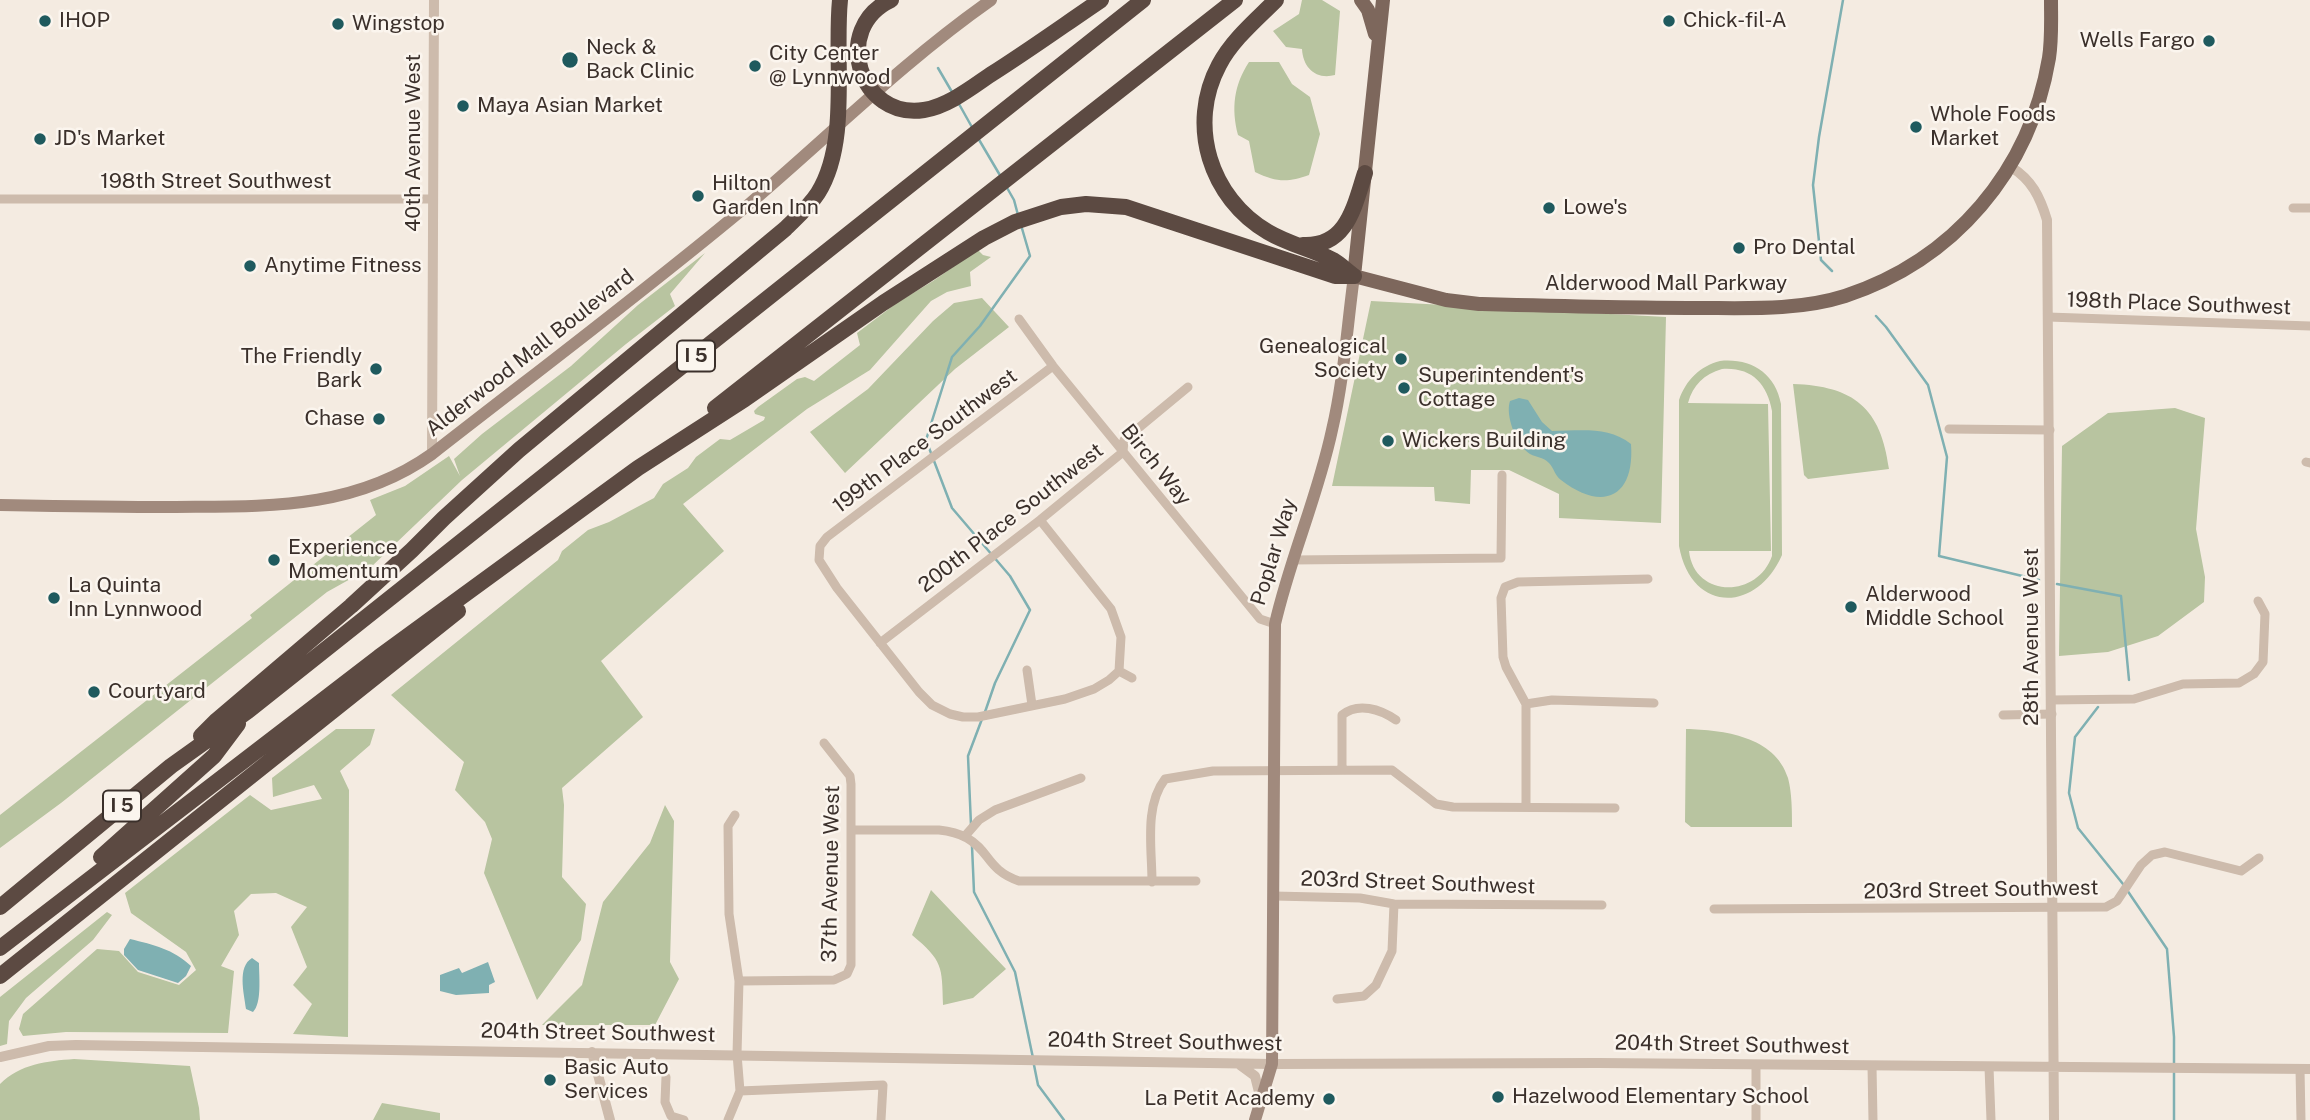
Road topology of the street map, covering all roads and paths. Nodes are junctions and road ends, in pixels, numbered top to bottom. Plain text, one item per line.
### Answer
1 (434, 0) edge
2 (840, 0) edge
3 (891, 0) edge
4 (991, 0) edge
5 (1101, 0) edge
6 (1143, 0) edge
7 (1235, 0) edge
8 (1276, 0) edge
9 (1361, 0) edge
10 (1382, 0) edge
11 (2051, 0) edge
12 (1377, 49) junction
13 (2011, 167) junction
14 (1365, 173) junction
15 (432, 199) junction
16 (0, 200) edge
17 (2293, 208) dead end
18 (2310, 208) edge
19 (1298, 245) junction
20 (1354, 276) junction
21 (2048, 317) junction
22 (1019, 319) dead end
23 (2310, 327) edge
24 (1054, 366) junction
25 (1188, 387) dead end
26 (1949, 429) dead end
27 (2050, 430) junction
28 (1123, 452) junction
29 (432, 454) junction
30 (638, 468) junction
31 (1502, 475) dead end
32 (0, 505) edge
33 (1040, 520) junction
34 (1292, 560) junction
35 (1648, 579) dead end
36 (2258, 601) dead end
37 (1275, 624) junction
38 (880, 643) junction
39 (1027, 670) dead end
40 (1119, 671) junction
41 (1132, 678) dead end
42 (2052, 700) junction
43 (1654, 703) dead end
44 (1526, 704) junction
45 (1032, 705) junction
46 (248, 712) junction
47 (2052, 713) junction
48 (2003, 715) dead end
49 (1396, 720) dead end
50 (824, 743) dead end
51 (172, 766) junction
52 (1275, 770) junction
53 (1342, 770) junction
54 (1081, 778) dead end
55 (1526, 807) junction
56 (1615, 808) dead end
57 (735, 815) dead end
58 (852, 830) junction
59 (965, 836) junction
60 (2259, 858) dead end
61 (1196, 881) dead end
62 (1152, 882) junction
63 (1274, 896) junction
64 (1394, 904) junction
65 (1602, 905) dead end
66 (0, 907) edge
67 (1714, 909) dead end
68 (2051, 909) junction
69 (0, 937) edge
70 (0, 947) edge
71 (0, 976) edge
72 (739, 981) junction
73 (1337, 999) dead end
74 (20, 1052) junction
75 (592, 1052) junction
76 (737, 1054) junction
77 (0, 1057) edge
78 (0, 1063) edge
79 (1238, 1063) junction
80 (1272, 1064) junction
81 (1756, 1065) junction
82 (1872, 1066) junction
83 (2054, 1066) junction
84 (1989, 1067) junction
85 (2305, 1069) edge
86 (666, 1077) dead end
87 (740, 1091) junction
88 (1261, 1100) junction
89 (610, 1120) edge
90 (684, 1120) edge
91 (728, 1120) edge
92 (881, 1120) edge
93 (1255, 1120) edge
94 (1756, 1120) edge
95 (1872, 1120) edge
96 (1991, 1120) edge
97 (2054, 1120) edge
98 (2301, 1120) edge

1 - 15 street, 40th Avenue West
2 - 51 highway
3 - 5 highway
4 - 29 main road, Alderwood Mall Boulevard
6 - 46 highway, I 5
7 - 30 highway, I 5
8 - 19 highway
9 - 12 main road
10 - 12 main road, Poplar Way
11 - 13 main road, Alderwood Mall Parkway
12 - 14 main road, Poplar Way
13 - 20 main road, Alderwood Mall Parkway
13 - 21 street, 28th Avenue West
14 - 19 highway
14 - 20 main road, Poplar Way
15 - 16 street, 198th Street Southwest
15 - 29 street, 40th Avenue West
17 - 18 street
19 - 20 highway
20 - 30 highway
20 - 34 main road, Poplar Way
21 - 23 street, 198th Place Southwest
21 - 27 street, 28th Avenue West
22 - 24 street, Birch Way
24 - 28 street, Birch Way
24 - 38 street, 199th Place Southwest
25 - 28 street, 200th Place Southwest
26 - 27 street
27 - 42 street, 28th Avenue West
28 - 33 street, 200th Place Southwest
28 - 37 street, Birch Way
29 - 32 main road, Alderwood Mall Boulevard
30 - 70 highway
30 - 71 highway, I 5
31 - 34 street
33 - 38 street, 200th Place Southwest
33 - 40 street
34 - 37 main road, Poplar Way
35 - 44 street
36 - 42 street
37 - 52 main road, Poplar Way
38 - 45 street
39 - 45 street
40 - 41 street
40 - 45 street
42 - 47 street, 28th Avenue West
43 - 44 street
44 - 55 street
46 - 51 highway, I 5
46 - 69 highway
47 - 48 street
47 - 68 street, 28th Avenue West
49 - 53 street
50 - 58 street, 37th Avenue West
51 - 66 highway, I 5
52 - 53 street
52 - 62 street
52 - 63 main road, Poplar Way
53 - 55 street
54 - 59 street
55 - 56 street
57 - 72 street
58 - 59 street
58 - 72 street, 37th Avenue West
59 - 62 street
60 - 68 street, 203rd Street Southwest
61 - 62 street
63 - 64 street, 203rd Street Southwest
63 - 80 main road, Poplar Way
64 - 65 street, 203rd Street Southwest
64 - 73 street
67 - 68 street, 203rd Street Southwest
68 - 83 street, 28th Avenue West
72 - 76 street
74 - 75 street, 204th Street Southwest
74 - 77 street, 204th Street Southwest
74 - 78 street, 204th Street Southwest
75 - 76 street, 204th Street Southwest
75 - 89 street
76 - 79 street, 204th Street Southwest
76 - 87 street
79 - 80 street, 204th Street Southwest
79 - 88 street
80 - 81 street, 204th Street Southwest
80 - 88 main road, Poplar Way
81 - 82 street, 204th Street Southwest
81 - 94 street
82 - 84 street, 204th Street Southwest
82 - 95 street
83 - 84 street, 204th Street Southwest
83 - 85 street, 204th Street Southwest
83 - 97 street, 28th Avenue West
84 - 96 street
85 - 98 street
86 - 90 street
87 - 91 street
87 - 92 street
88 - 93 main road, Poplar Way

